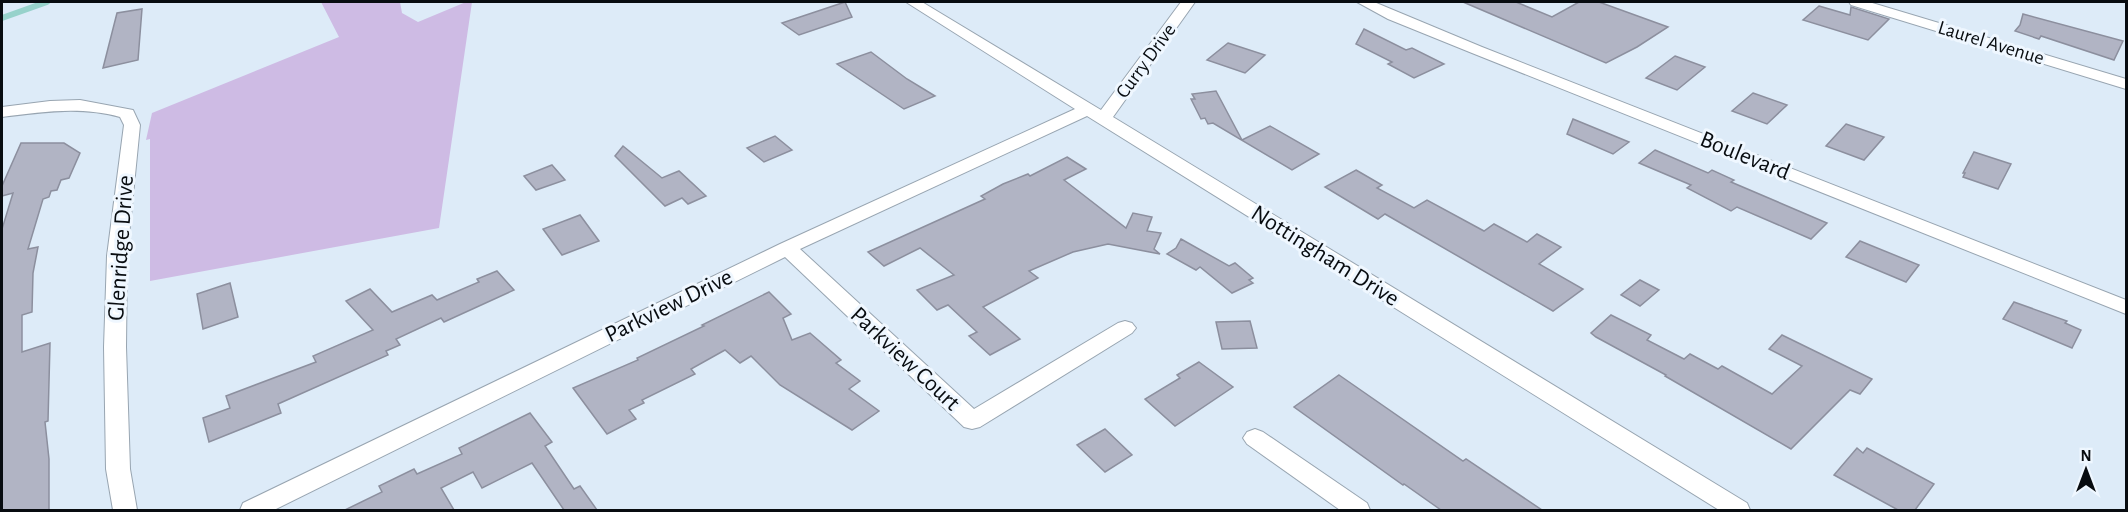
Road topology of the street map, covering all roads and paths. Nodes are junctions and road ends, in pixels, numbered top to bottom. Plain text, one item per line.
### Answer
1 (913, 2) edge
2 (1188, 2) edge
3 (1364, 2) edge
4 (1856, 2) edge
5 (2127, 84) edge
6 (2, 112) edge
7 (1096, 114) junction
8 (787, 248) junction
9 (2127, 307) edge
10 (1125, 328) dead end
11 (1255, 438) dead end
12 (125, 510) edge
13 (252, 510) edge
14 (1358, 510) edge
15 (1738, 510) edge

1 - 7 street, Nottingham Drive
2 - 7 street, Curry Drive
3 - 9 street, Boulevard
4 - 5 street, Laurel Avenue
6 - 12 street, Glenridge Drive
7 - 8 street, Parkview Drive
7 - 15 street, Nottingham Drive
8 - 10 street, Parkview Court
8 - 13 street, Parkview Drive
11 - 14 street

